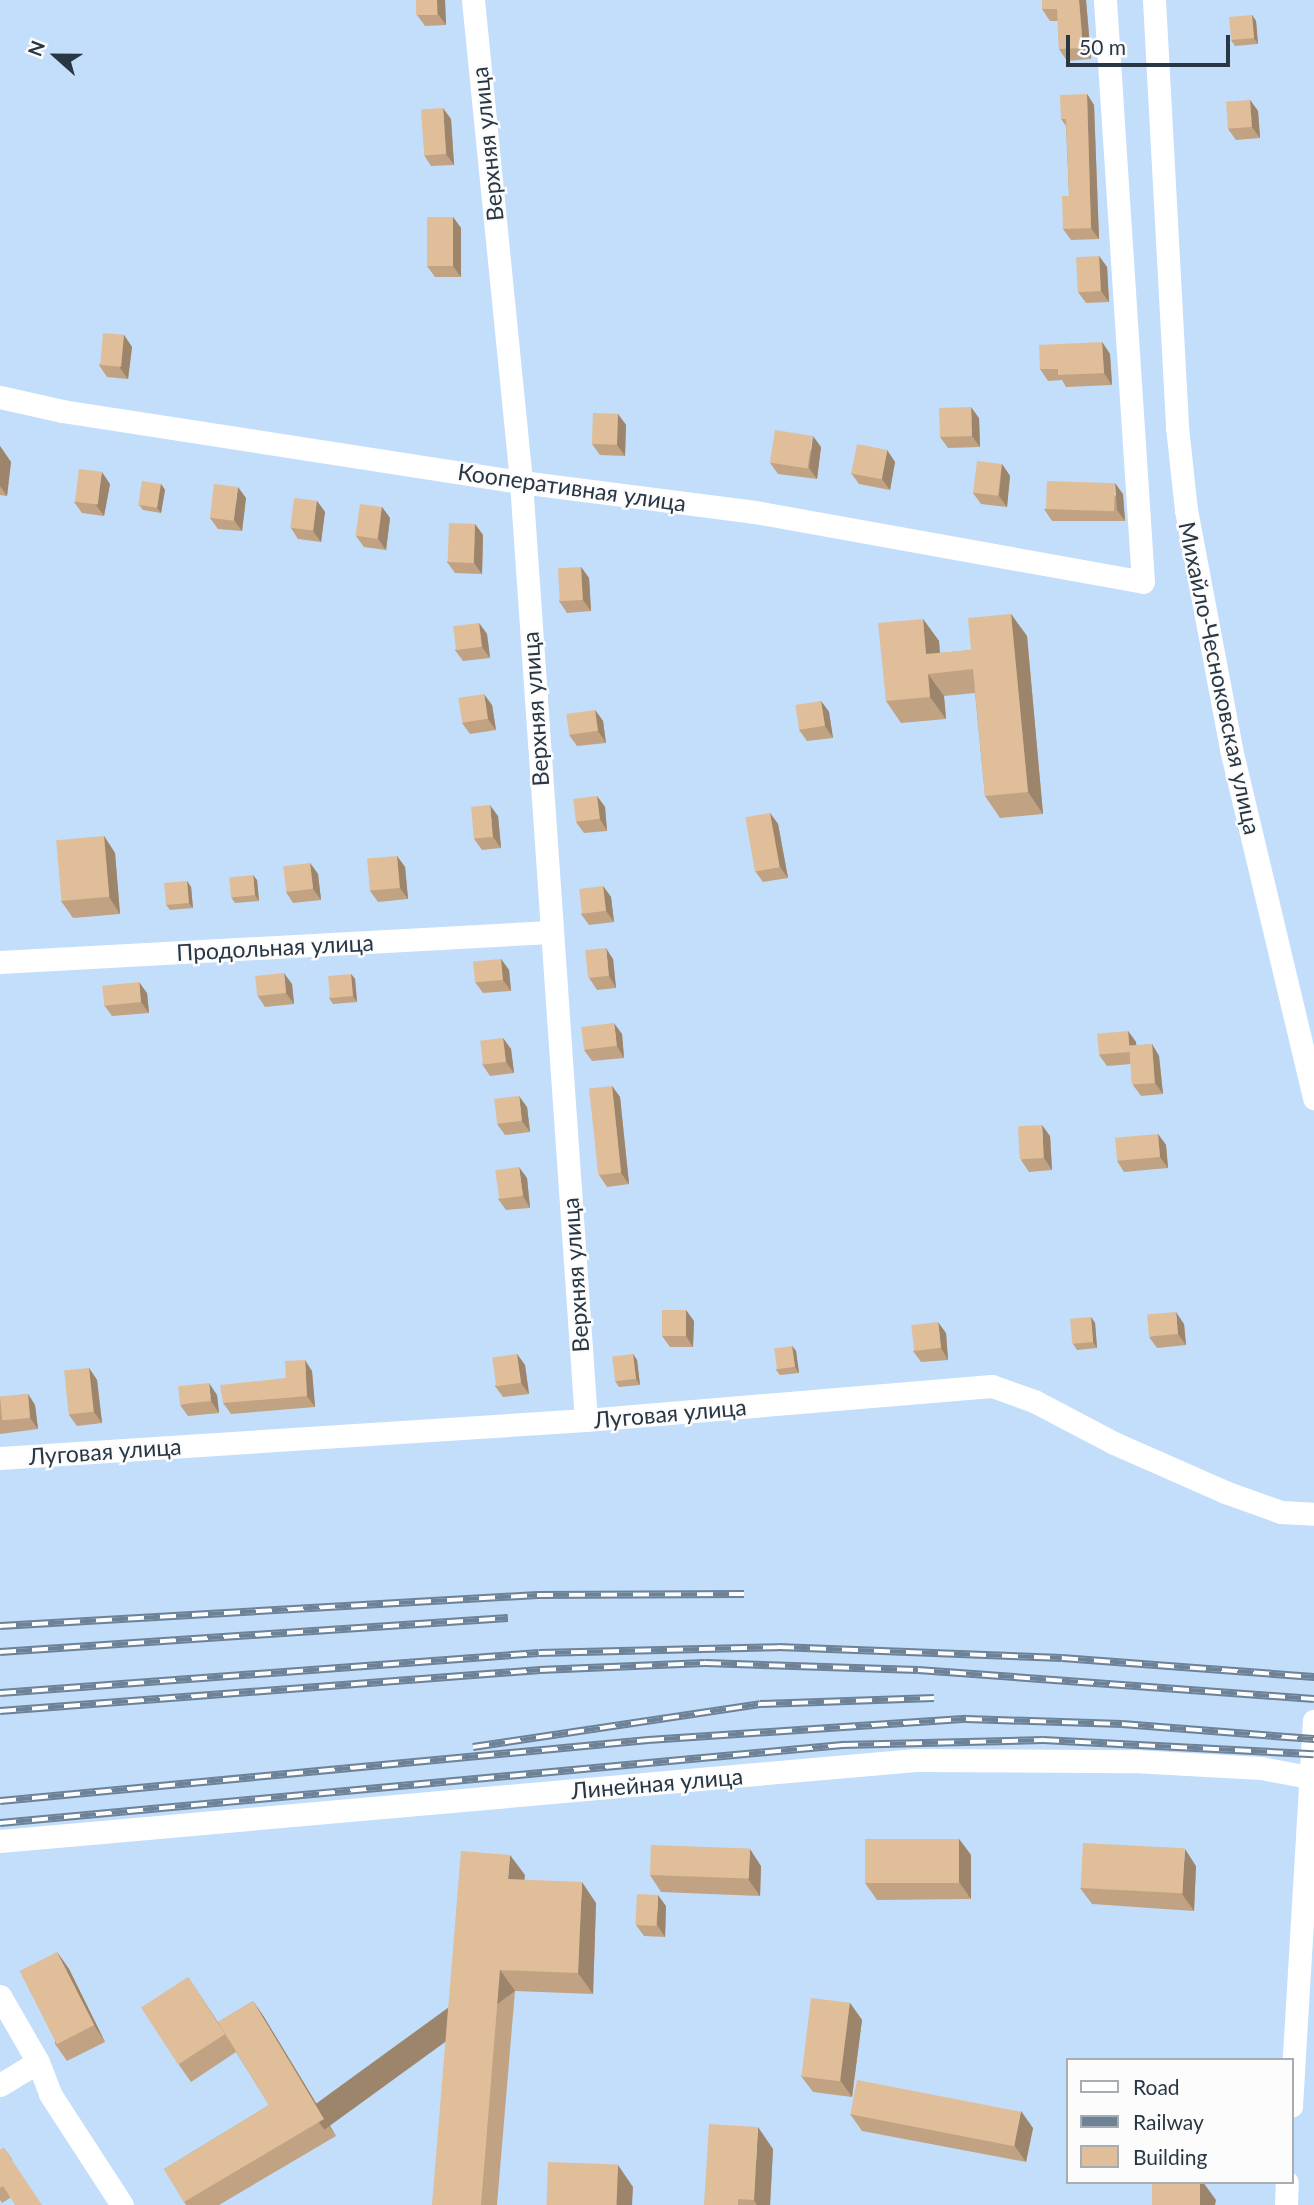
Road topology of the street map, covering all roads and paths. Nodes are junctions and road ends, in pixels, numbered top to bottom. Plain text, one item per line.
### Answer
1 (473, 0) edge
2 (1105, 0) edge
3 (1154, 0) edge
4 (0, 397) edge
5 (521, 482) junction
6 (550, 932) junction
7 (0, 962) edge
8 (1314, 1098) edge
9 (586, 1420) junction
10 (0, 1458) edge
11 (1314, 1514) edge
12 (1314, 1721) edge
13 (1314, 1778) edge
14 (0, 1841) edge
15 (0, 1996) edge
16 (37, 2062) junction
17 (1293, 2071) edge
18 (0, 2085) edge
19 (1287, 2184) edge
20 (122, 2205) edge
21 (1286, 2205) edge

1 - 5 street, Верхняя улица
2 - 5 street, Кооперативная улица
3 - 8 street, Михайло-Чесноковская улица
4 - 5 street, Кооперативная улица
5 - 6 street, Верхняя улица
6 - 7 street, Продольная улица
6 - 9 street, Верхняя улица
9 - 10 street, Луговая улица
9 - 11 street, Луговая улица
12 - 17 street
13 - 14 street, Линейная улица
15 - 16 street
16 - 18 street
16 - 20 street
19 - 21 street

